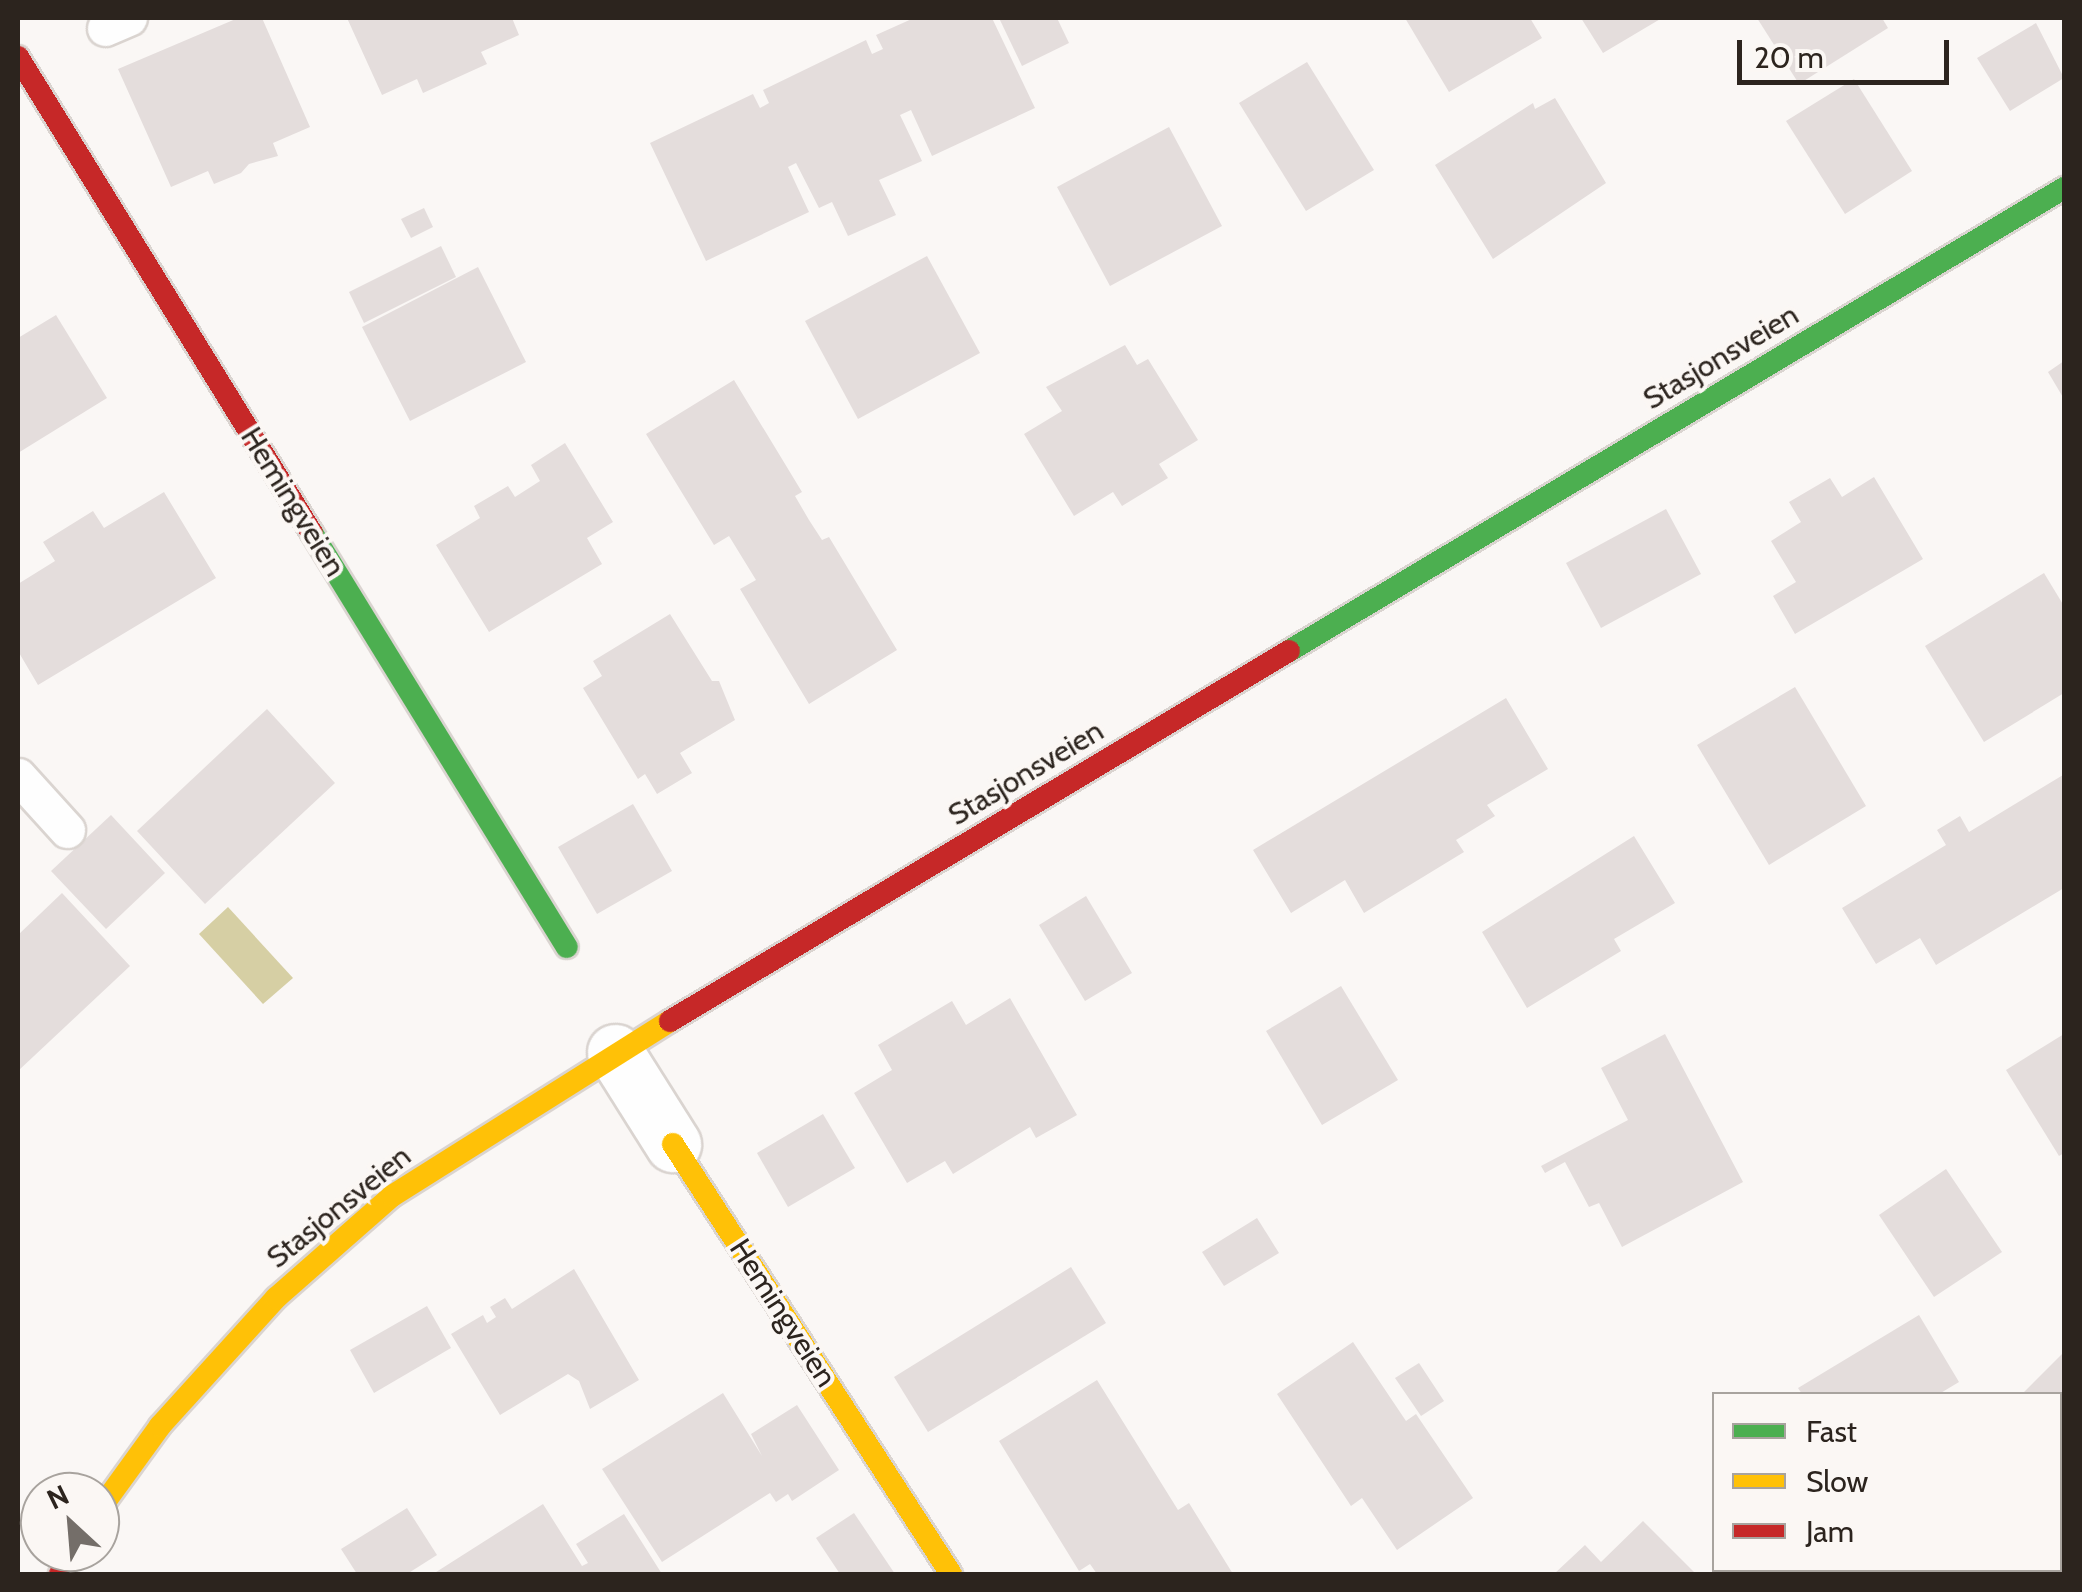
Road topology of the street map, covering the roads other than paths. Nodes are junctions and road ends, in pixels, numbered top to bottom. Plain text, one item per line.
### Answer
1 (18, 56) edge
2 (2064, 188) edge
3 (18, 776) edge
4 (67, 830) dead end
5 (567, 947) dead end
6 (614, 1052) junction
7 (673, 1144) joint
8 (120, 1484) edge
9 (951, 1574) edge

1 - 5 street, Hemingveien
2 - 6 street, Stasjonsveien
3 - 4 lane
6 - 7 street, Hemingveien
6 - 8 street, Stasjonsveien
7 - 9 street, Hemingveien

